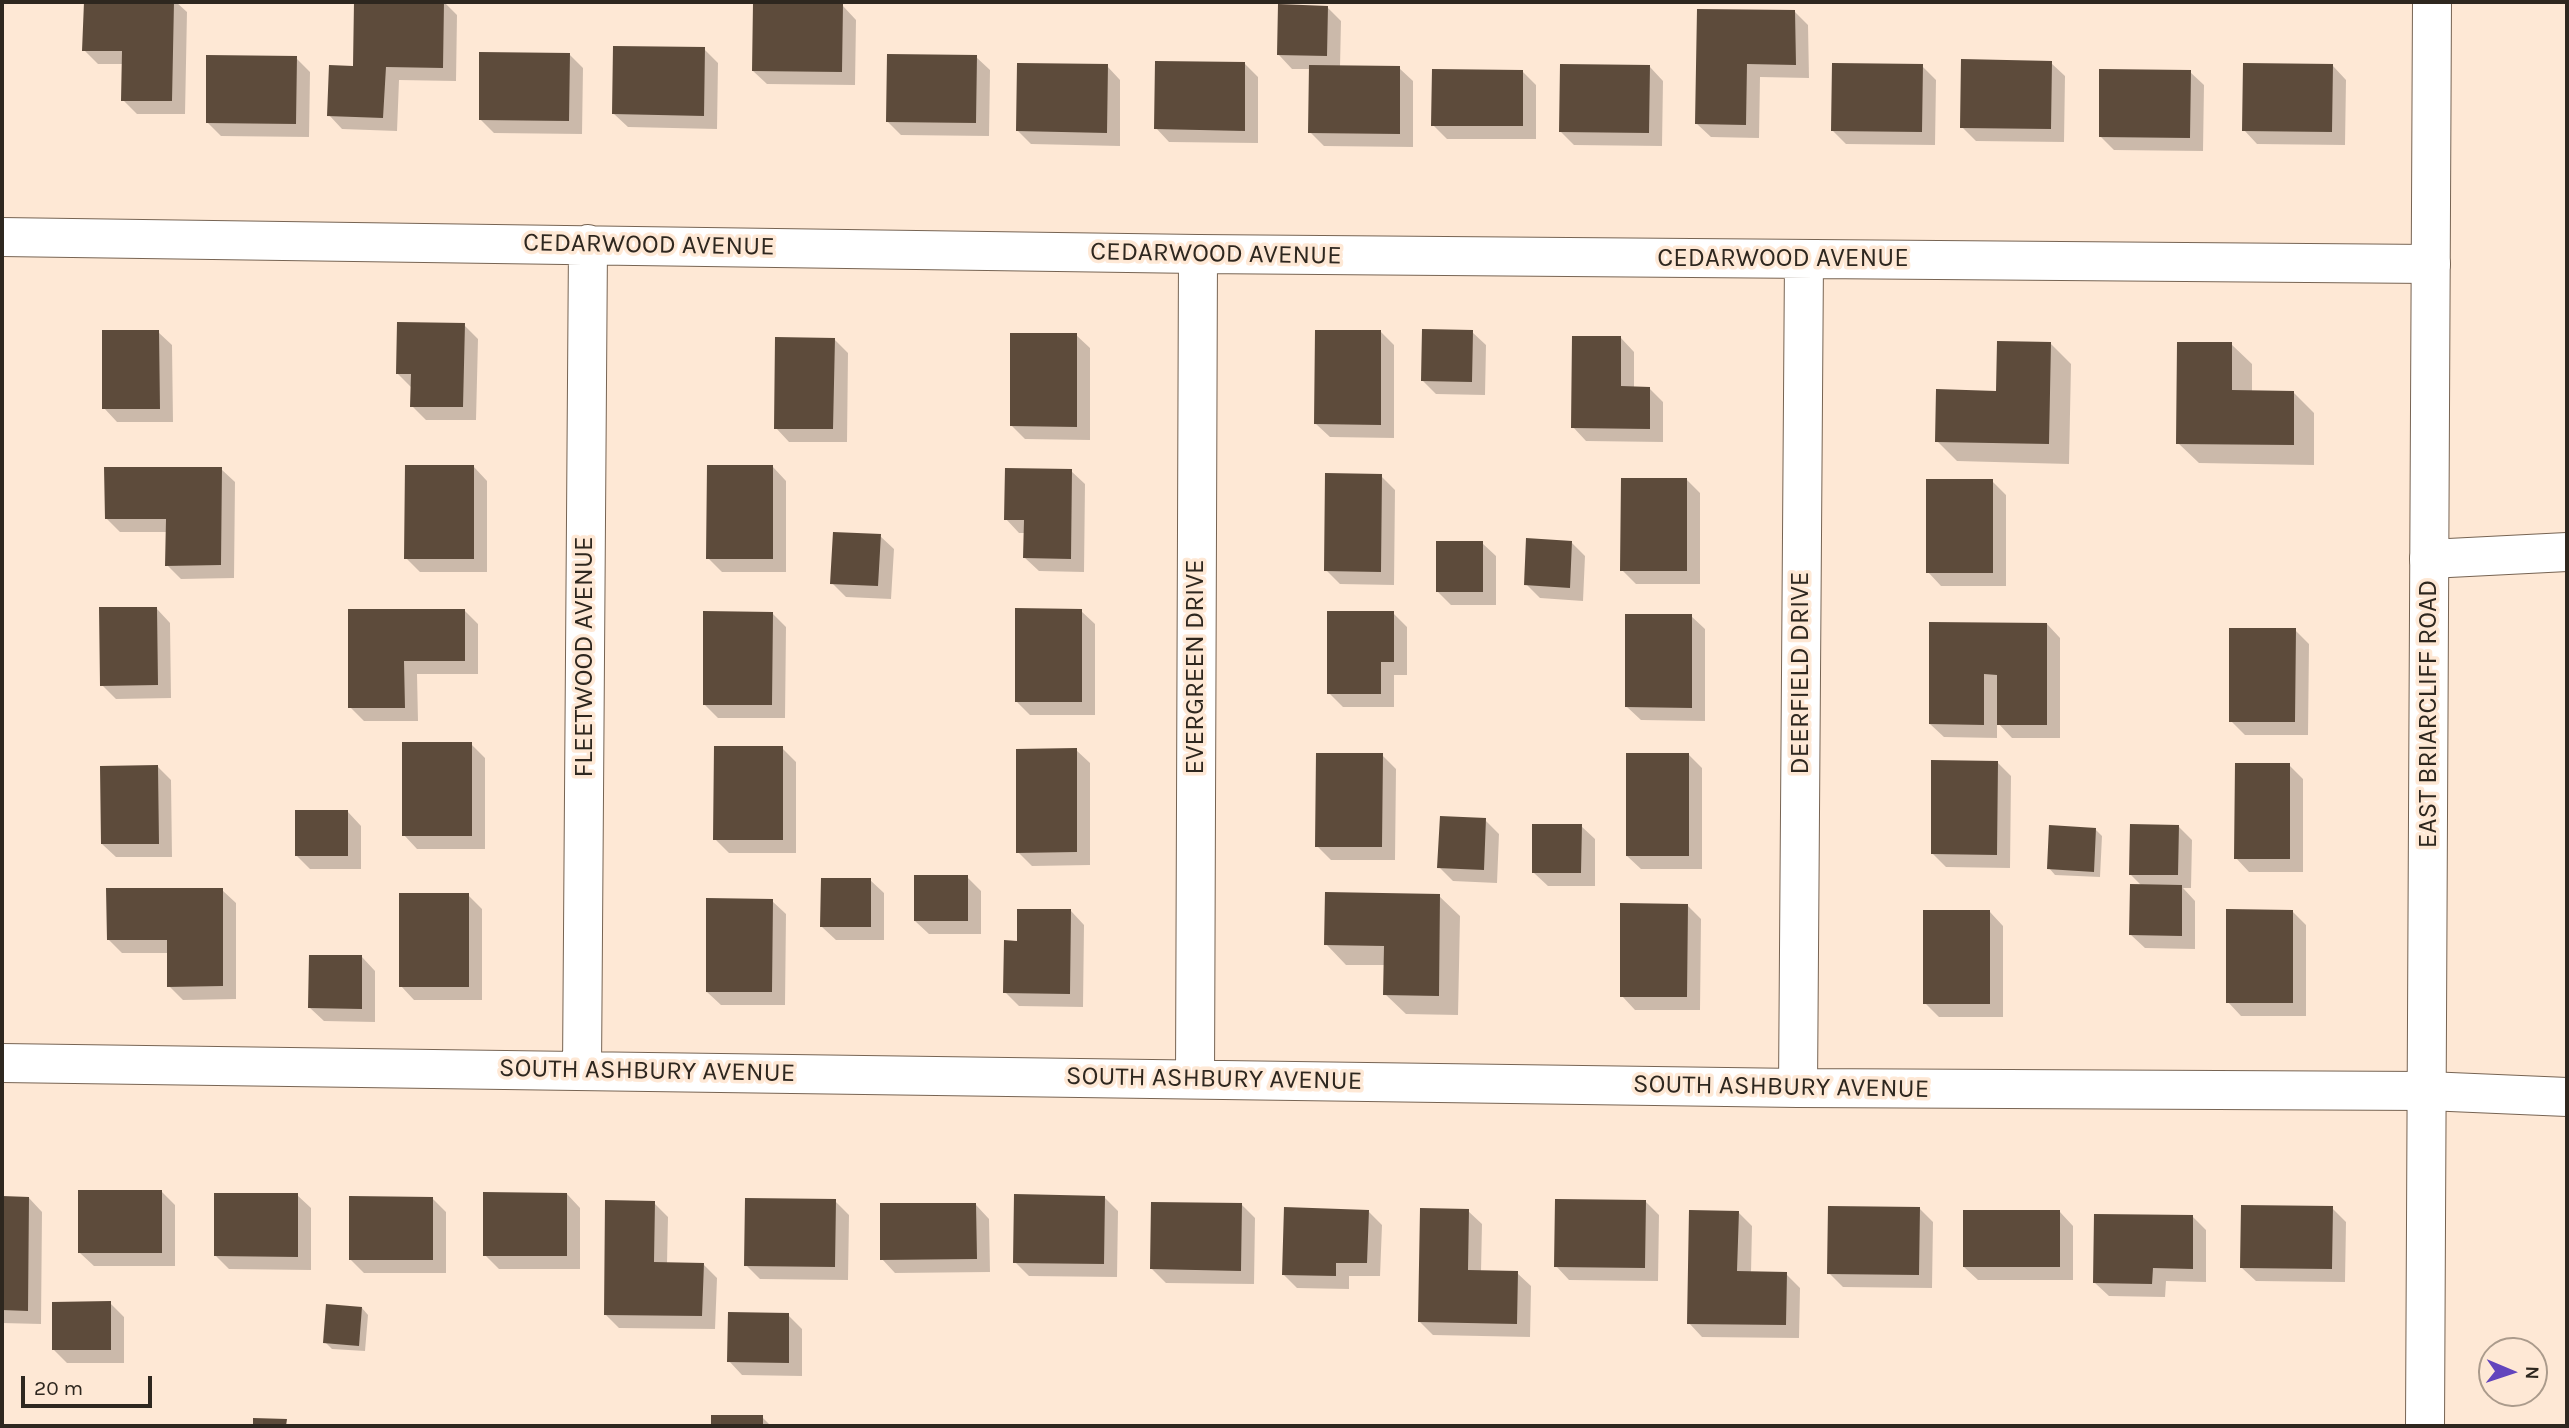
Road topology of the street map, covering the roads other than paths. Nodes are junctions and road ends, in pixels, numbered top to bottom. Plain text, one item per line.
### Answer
1 (2432, 2) edge
2 (2, 237) edge
3 (588, 244) junction
4 (1198, 254) junction
5 (1804, 259) junction
6 (2431, 264) junction
7 (2567, 552) edge
8 (2429, 559) junction
9 (2, 1063) edge
10 (582, 1070) junction
11 (1195, 1079) junction
12 (1798, 1088) junction
13 (2427, 1090) junction
14 (2567, 1097) edge
15 (2425, 1426) edge

1 - 6 street, EAST BRIARCLIFF ROAD
2 - 3 street, CEDARWOOD AVENUE
3 - 4 street, CEDARWOOD AVENUE
3 - 10 street, FLEETWOOD AVENUE
4 - 5 street, CEDARWOOD AVENUE
4 - 11 street, EVERGREEN DRIVE
5 - 6 street, CEDARWOOD AVENUE
5 - 12 street, DEERFIELD DRIVE
6 - 8 street, EAST BRIARCLIFF ROAD
7 - 8 street
8 - 13 street, EAST BRIARCLIFF ROAD
9 - 10 street, SOUTH ASHBURY AVENUE
10 - 11 street, SOUTH ASHBURY AVENUE
11 - 12 street, SOUTH ASHBURY AVENUE
12 - 13 street, SOUTH ASHBURY AVENUE
13 - 14 street, SOUTH ASHBURY AVENUE
13 - 15 street, EAST BRIARCLIFF ROAD

